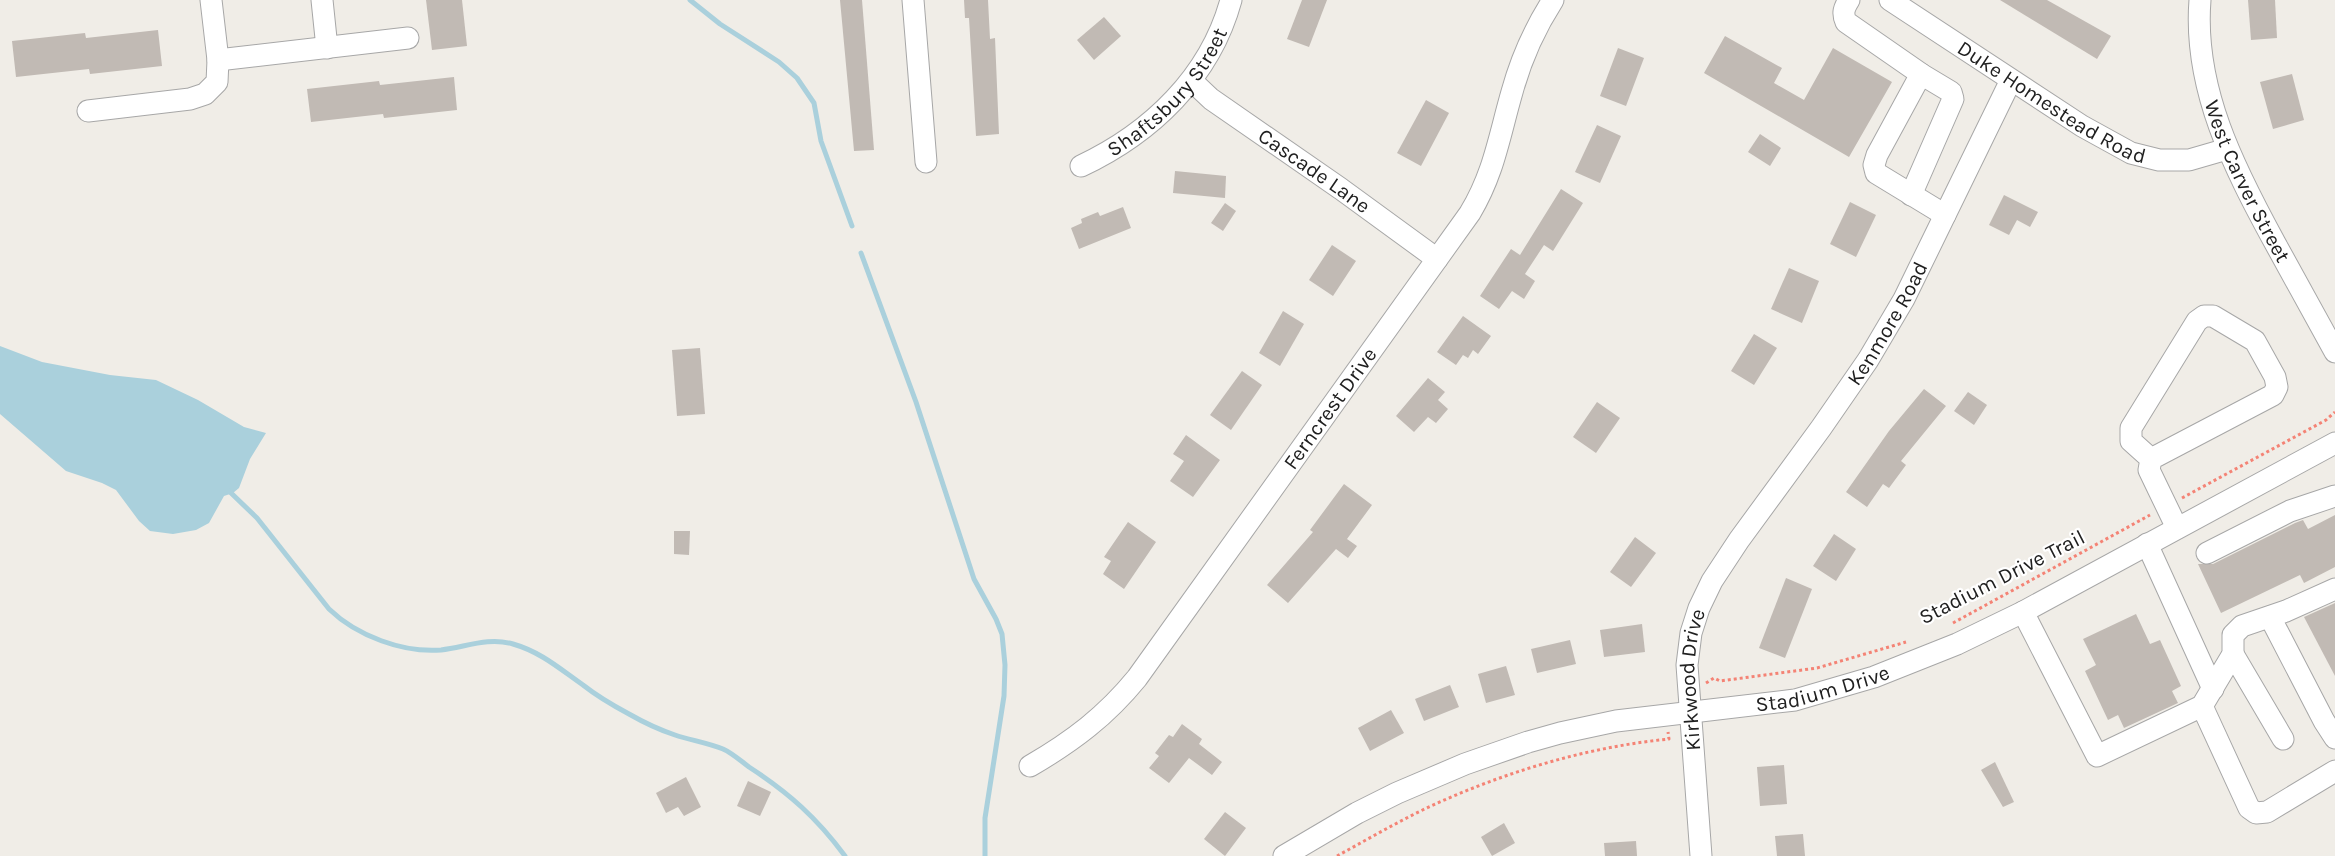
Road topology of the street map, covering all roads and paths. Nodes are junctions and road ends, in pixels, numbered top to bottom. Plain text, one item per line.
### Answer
1 (211, 0) edge
2 (322, 0) edge
3 (913, 0) edge
4 (1231, 0) edge
5 (1554, 0) edge
6 (1849, 0) edge
7 (1890, 0) edge
8 (2200, 0) edge
9 (408, 38) dead end
10 (327, 48) junction
11 (218, 60) junction
12 (1921, 74) junction
13 (2011, 80) junction
14 (1192, 81) junction
15 (88, 111) dead end
16 (2227, 148) junction
17 (926, 162) dead end
18 (1081, 166) dead end
19 (1911, 195) junction
20 (1945, 216) junction
21 (1437, 260) junction
22 (2335, 352) edge
23 (2335, 412) edge
24 (2335, 443) edge
25 (2151, 459) junction
26 (2335, 496) edge
27 (2167, 506) junction
28 (2177, 528) junction
29 (2147, 544) junction
30 (1733, 549) joint
31 (2207, 553) dead end
32 (2335, 590) edge
33 (2023, 612) junction
34 (2270, 617) junction
35 (1950, 624) dead end
36 (1906, 642) dead end
37 (2233, 654) junction
38 (1688, 685) junction
39 (2208, 698) junction
40 (1689, 712) junction
41 (1667, 715) junction
42 (2335, 738) edge
43 (2283, 739) dead end
44 (1030, 766) dead end
45 (2335, 771) edge
46 (1284, 856) edge
47 (1337, 856) edge
48 (1701, 856) edge

1 - 11 street
2 - 10 street
3 - 17 street
4 - 14 street, Shaftsbury Street
5 - 21 street, Ferncrest Drive
6 - 12 street
7 - 13 street, Duke Homestead Road
8 - 16 street, West Carver Street
9 - 10 street
10 - 11 street
11 - 15 street
12 - 19 street
12 - 19 street
13 - 16 street, Duke Homestead Road
13 - 20 street, Kenmore Road
14 - 18 street, Shaftsbury Street
14 - 21 street, Cascade Lane
16 - 22 street, West Carver Street
19 - 20 street
20 - 30 street, Kenmore Road
21 - 44 street, Ferncrest Drive
23 - 27 path, Stadium Drive Trail
24 - 28 street, Stadium Drive
25 - 25 street
25 - 27 street
26 - 31 street
27 - 28 street
27 - 35 path, Stadium Drive Trail
28 - 29 street, Stadium Drive
29 - 33 street, Stadium Drive
29 - 39 street
30 - 38 street, Kirkwood Drive
32 - 34 street
33 - 39 street
33 - 40 street, Stadium Drive
34 - 37 street
34 - 42 street
36 - 38 path, Stadium Drive Trail
37 - 39 street
37 - 43 street
38 - 40 street, Kirkwood Drive
39 - 45 street
40 - 41 street, Stadium Drive
40 - 48 street, Kirkwood Drive
41 - 46 street, Stadium Drive
41 - 47 path

